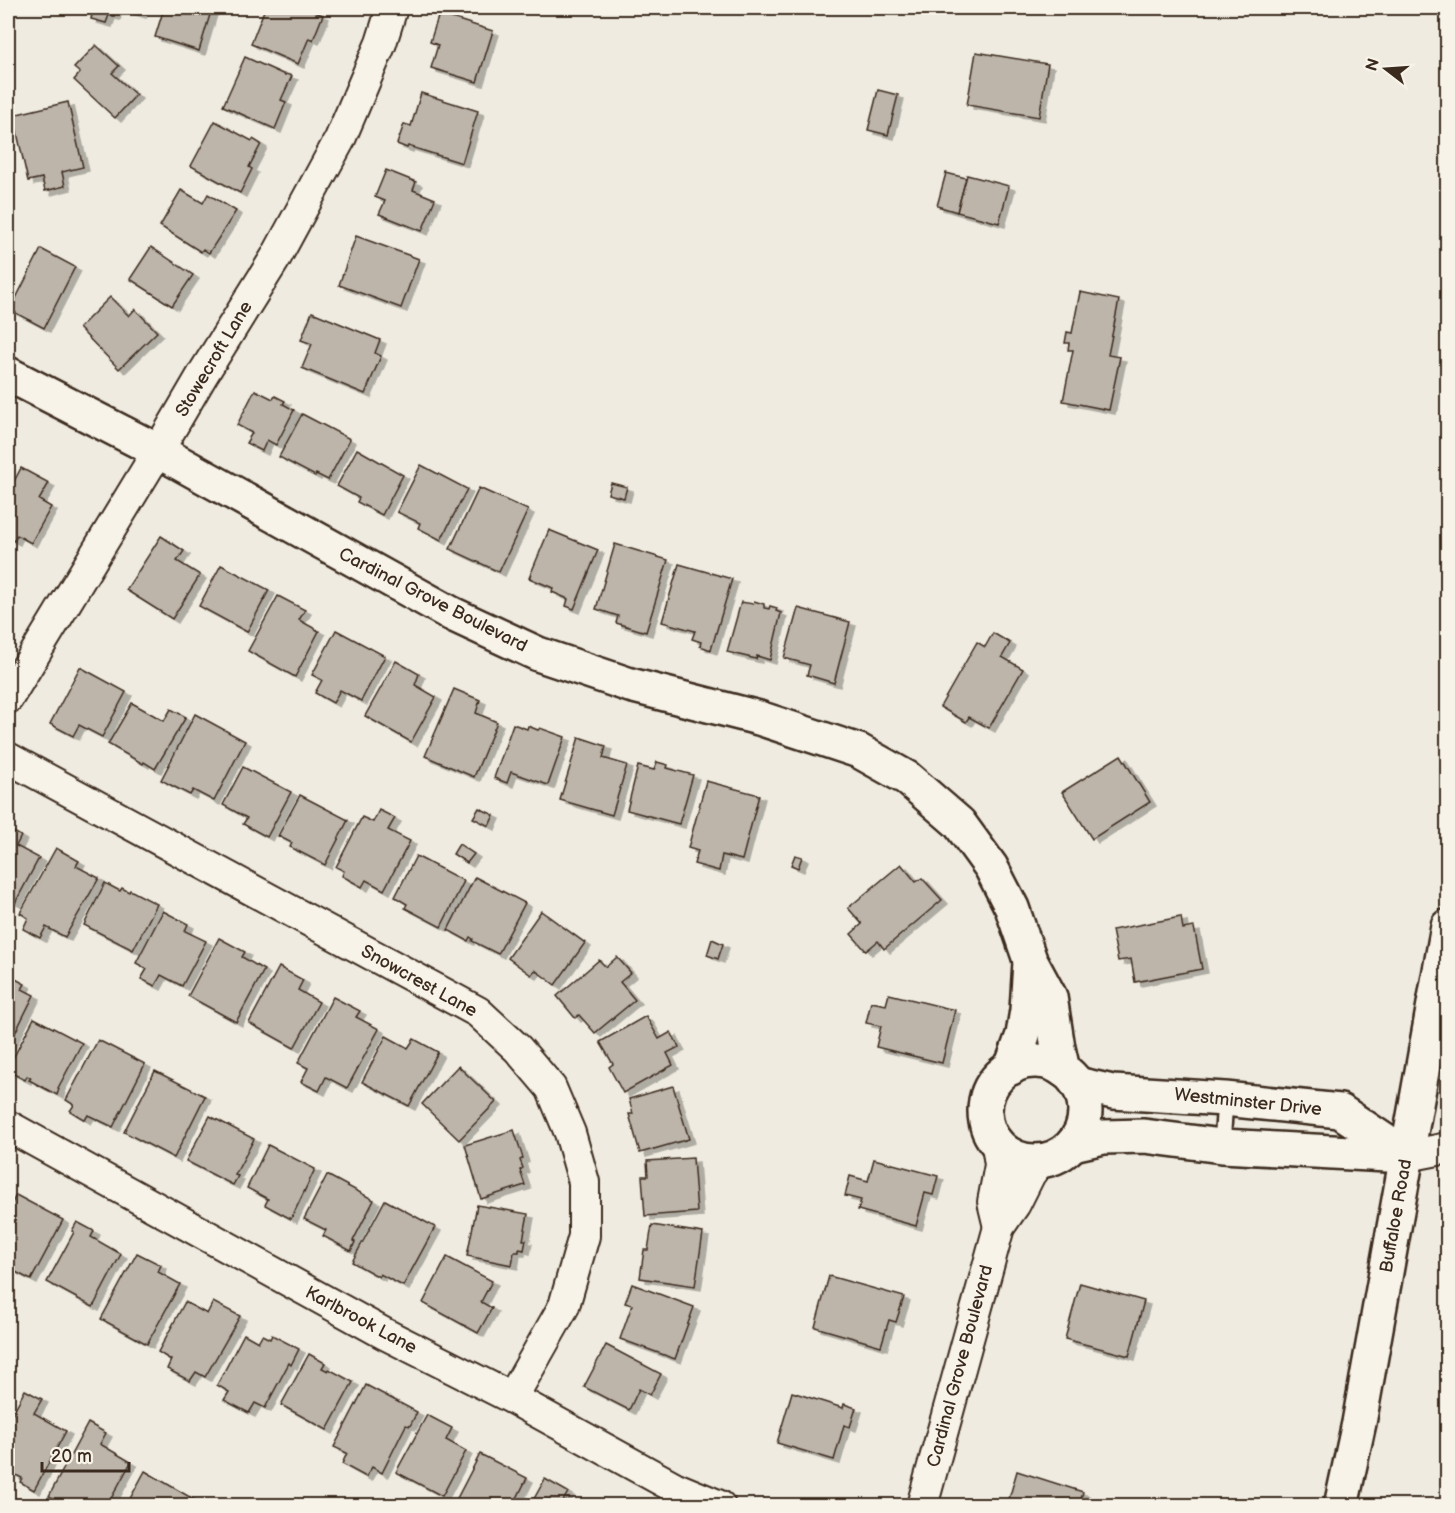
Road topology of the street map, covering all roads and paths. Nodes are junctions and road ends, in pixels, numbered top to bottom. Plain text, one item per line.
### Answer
1 (392, 8) edge
2 (8, 374) edge
3 (158, 452) junction
4 (8, 698) edge
5 (8, 758) edge
6 (1448, 926) edge
7 (1030, 960) junction
8 (1011, 1068) junction
9 (1070, 1077) junction
10 (1225, 1099) junction
11 (8, 1126) edge
12 (997, 1144) junction
13 (1073, 1144) junction
14 (1222, 1146) junction
15 (1448, 1148) edge
16 (1407, 1156) junction
17 (1040, 1161) junction
18 (999, 1227) junction
19 (512, 1398) junction
20 (720, 1506) edge
21 (922, 1506) edge
22 (1341, 1506) edge

1 - 3 street, Stowecroft Lane
2 - 3 street, Cardinal Grove Boulevard
3 - 4 street, Stowecroft Lane
3 - 7 street, Cardinal Grove Boulevard
5 - 19 street, Snowcrest Lane
6 - 16 street, Buffaloe Road
7 - 8 street, Cardinal Grove Boulevard
7 - 9 street, Cardinal Grove Boulevard
8 - 9 street
8 - 12 street, Cardinal Grove Boulevard
9 - 10 street, Westminster Drive
9 - 13 street, Cardinal Grove Boulevard
10 - 14 lane
10 - 16 street, Westminster Drive
11 - 19 street, Karlbrook Lane
12 - 17 street
12 - 18 street, Cardinal Grove Boulevard
13 - 14 street
13 - 17 street
14 - 16 street
15 - 16 street
16 - 22 street, Buffaloe Road
17 - 18 street, Cardinal Grove Boulevard
18 - 21 street, Cardinal Grove Boulevard
19 - 20 street, Karlbrook Lane

